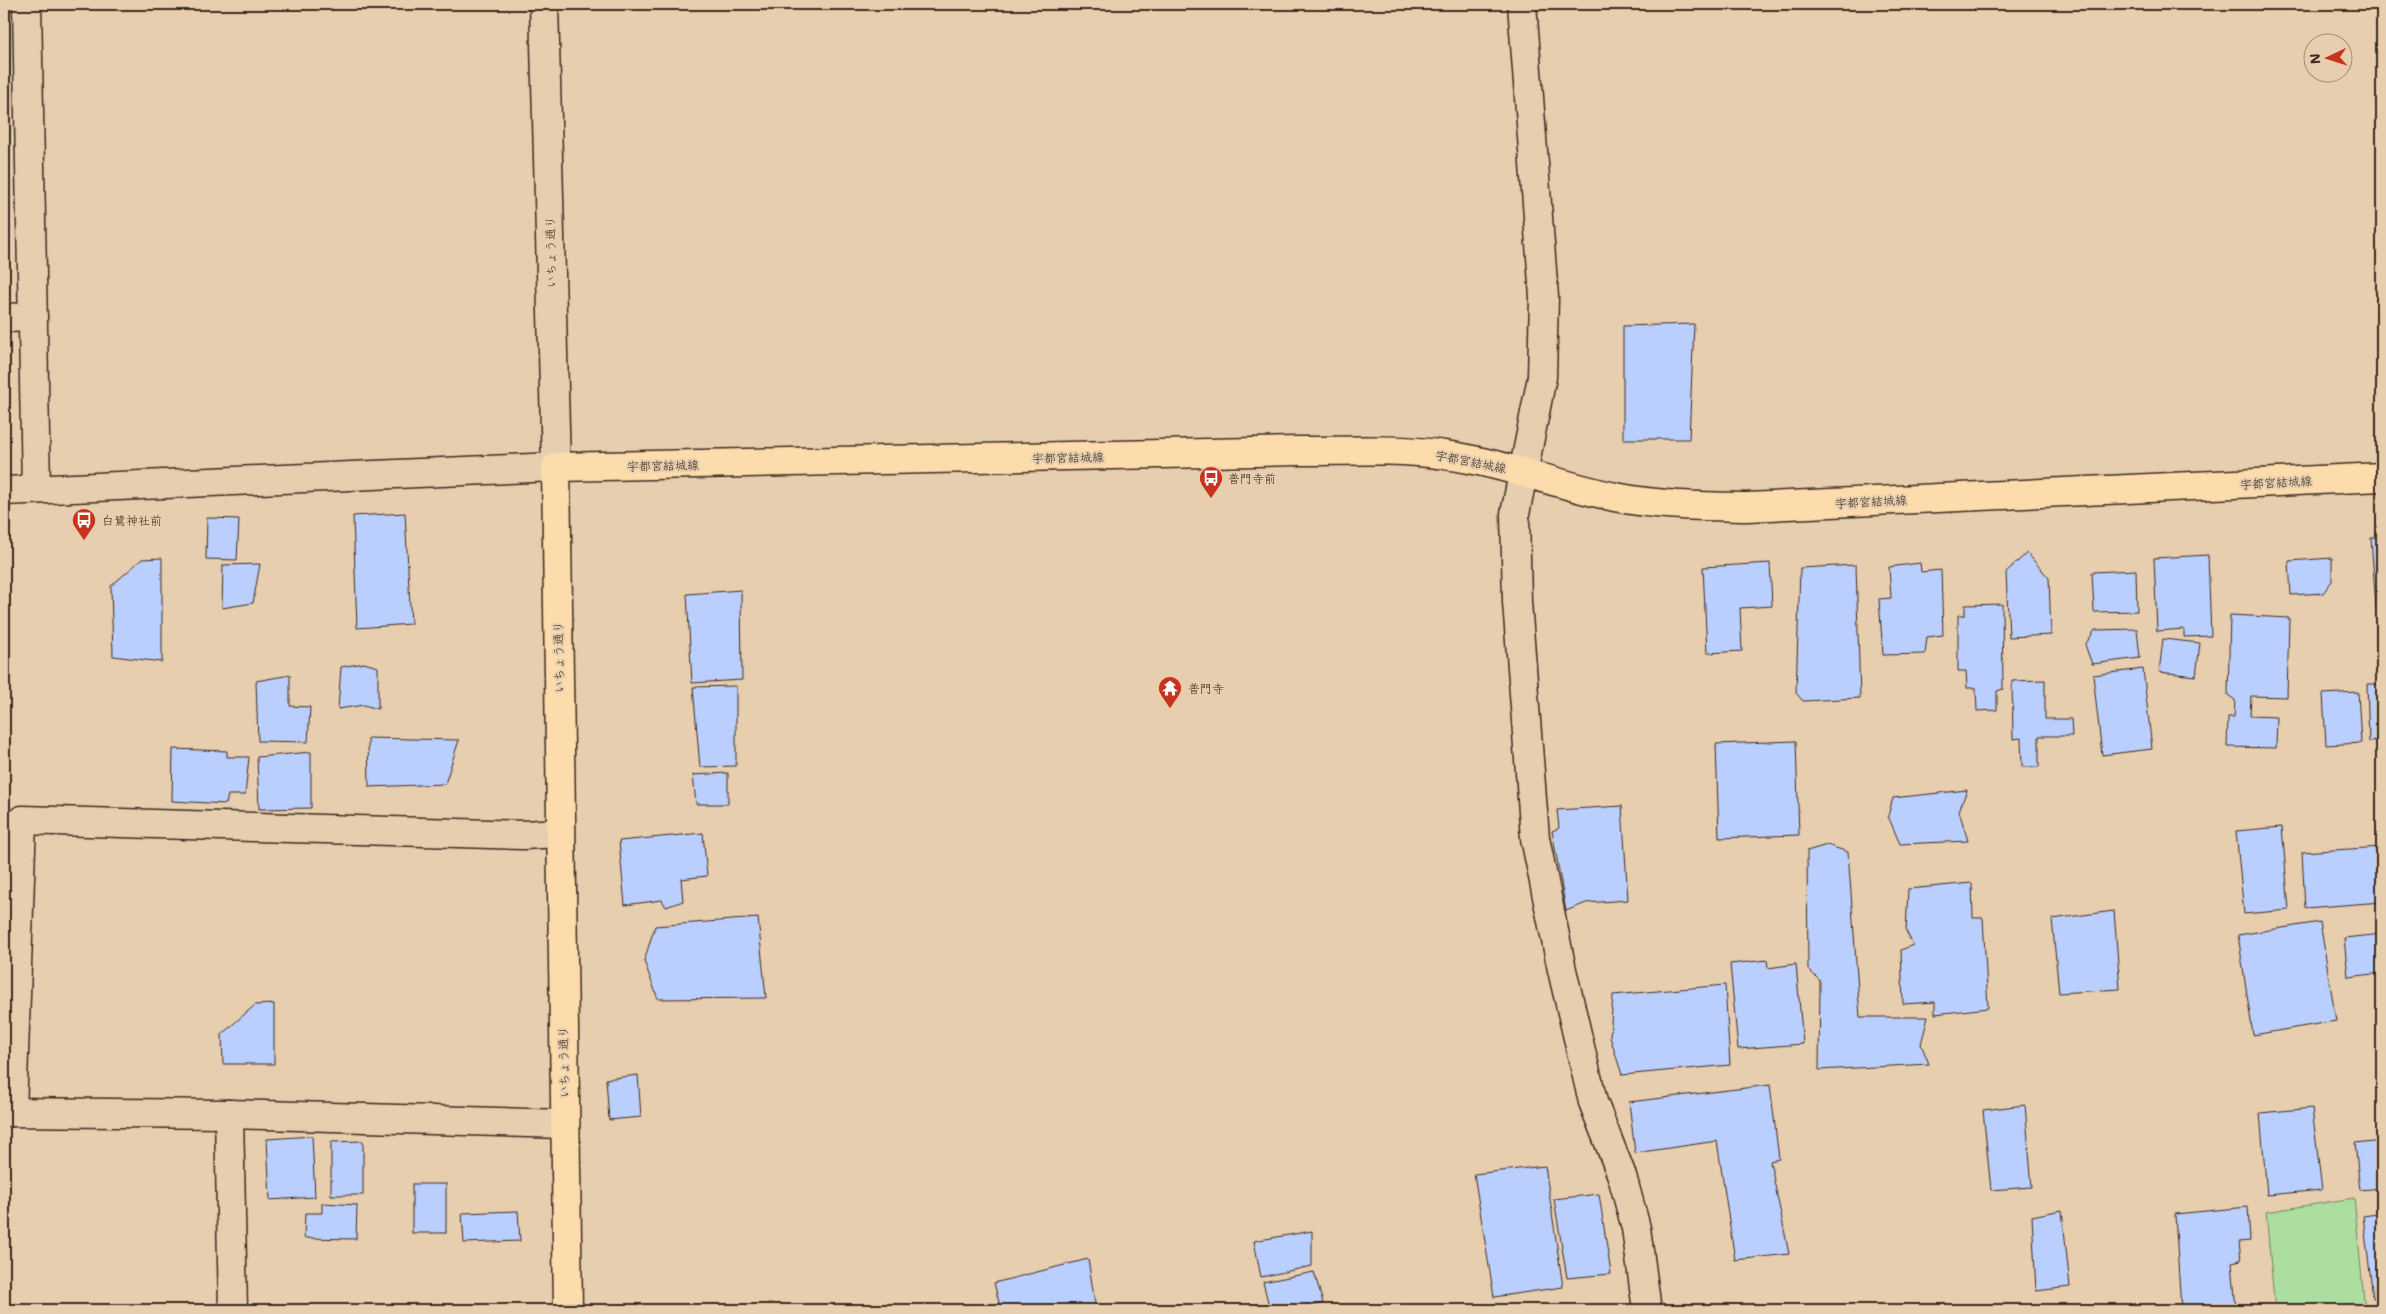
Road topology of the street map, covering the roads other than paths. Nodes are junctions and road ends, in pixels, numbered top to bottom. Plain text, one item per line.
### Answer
1 (28, 4) edge
2 (544, 4) edge
3 (1522, 4) edge
4 (33, 317) junction
5 (4, 318) edge
6 (556, 467) junction
7 (1521, 472) junction
8 (2382, 477) edge
9 (36, 489) junction
10 (4, 491) edge
11 (560, 833) junction
12 (8, 1112) edge
13 (229, 1114) junction
14 (564, 1124) junction
15 (232, 1310) edge
16 (568, 1310) edge
17 (1647, 1310) edge

1 - 4 street
2 - 6 street, いちょう通り
3 - 7 street
4 - 5 street
4 - 9 street
6 - 7 main road, 宇都宮結城線
6 - 9 street
6 - 11 main road, いちょう通り
7 - 8 main road, 宇都宮結城線
7 - 17 street
9 - 10 street
11 - 12 street
11 - 14 main road, いちょう通り
12 - 13 street
13 - 14 street
13 - 15 street
14 - 16 main road, いちょう通り

